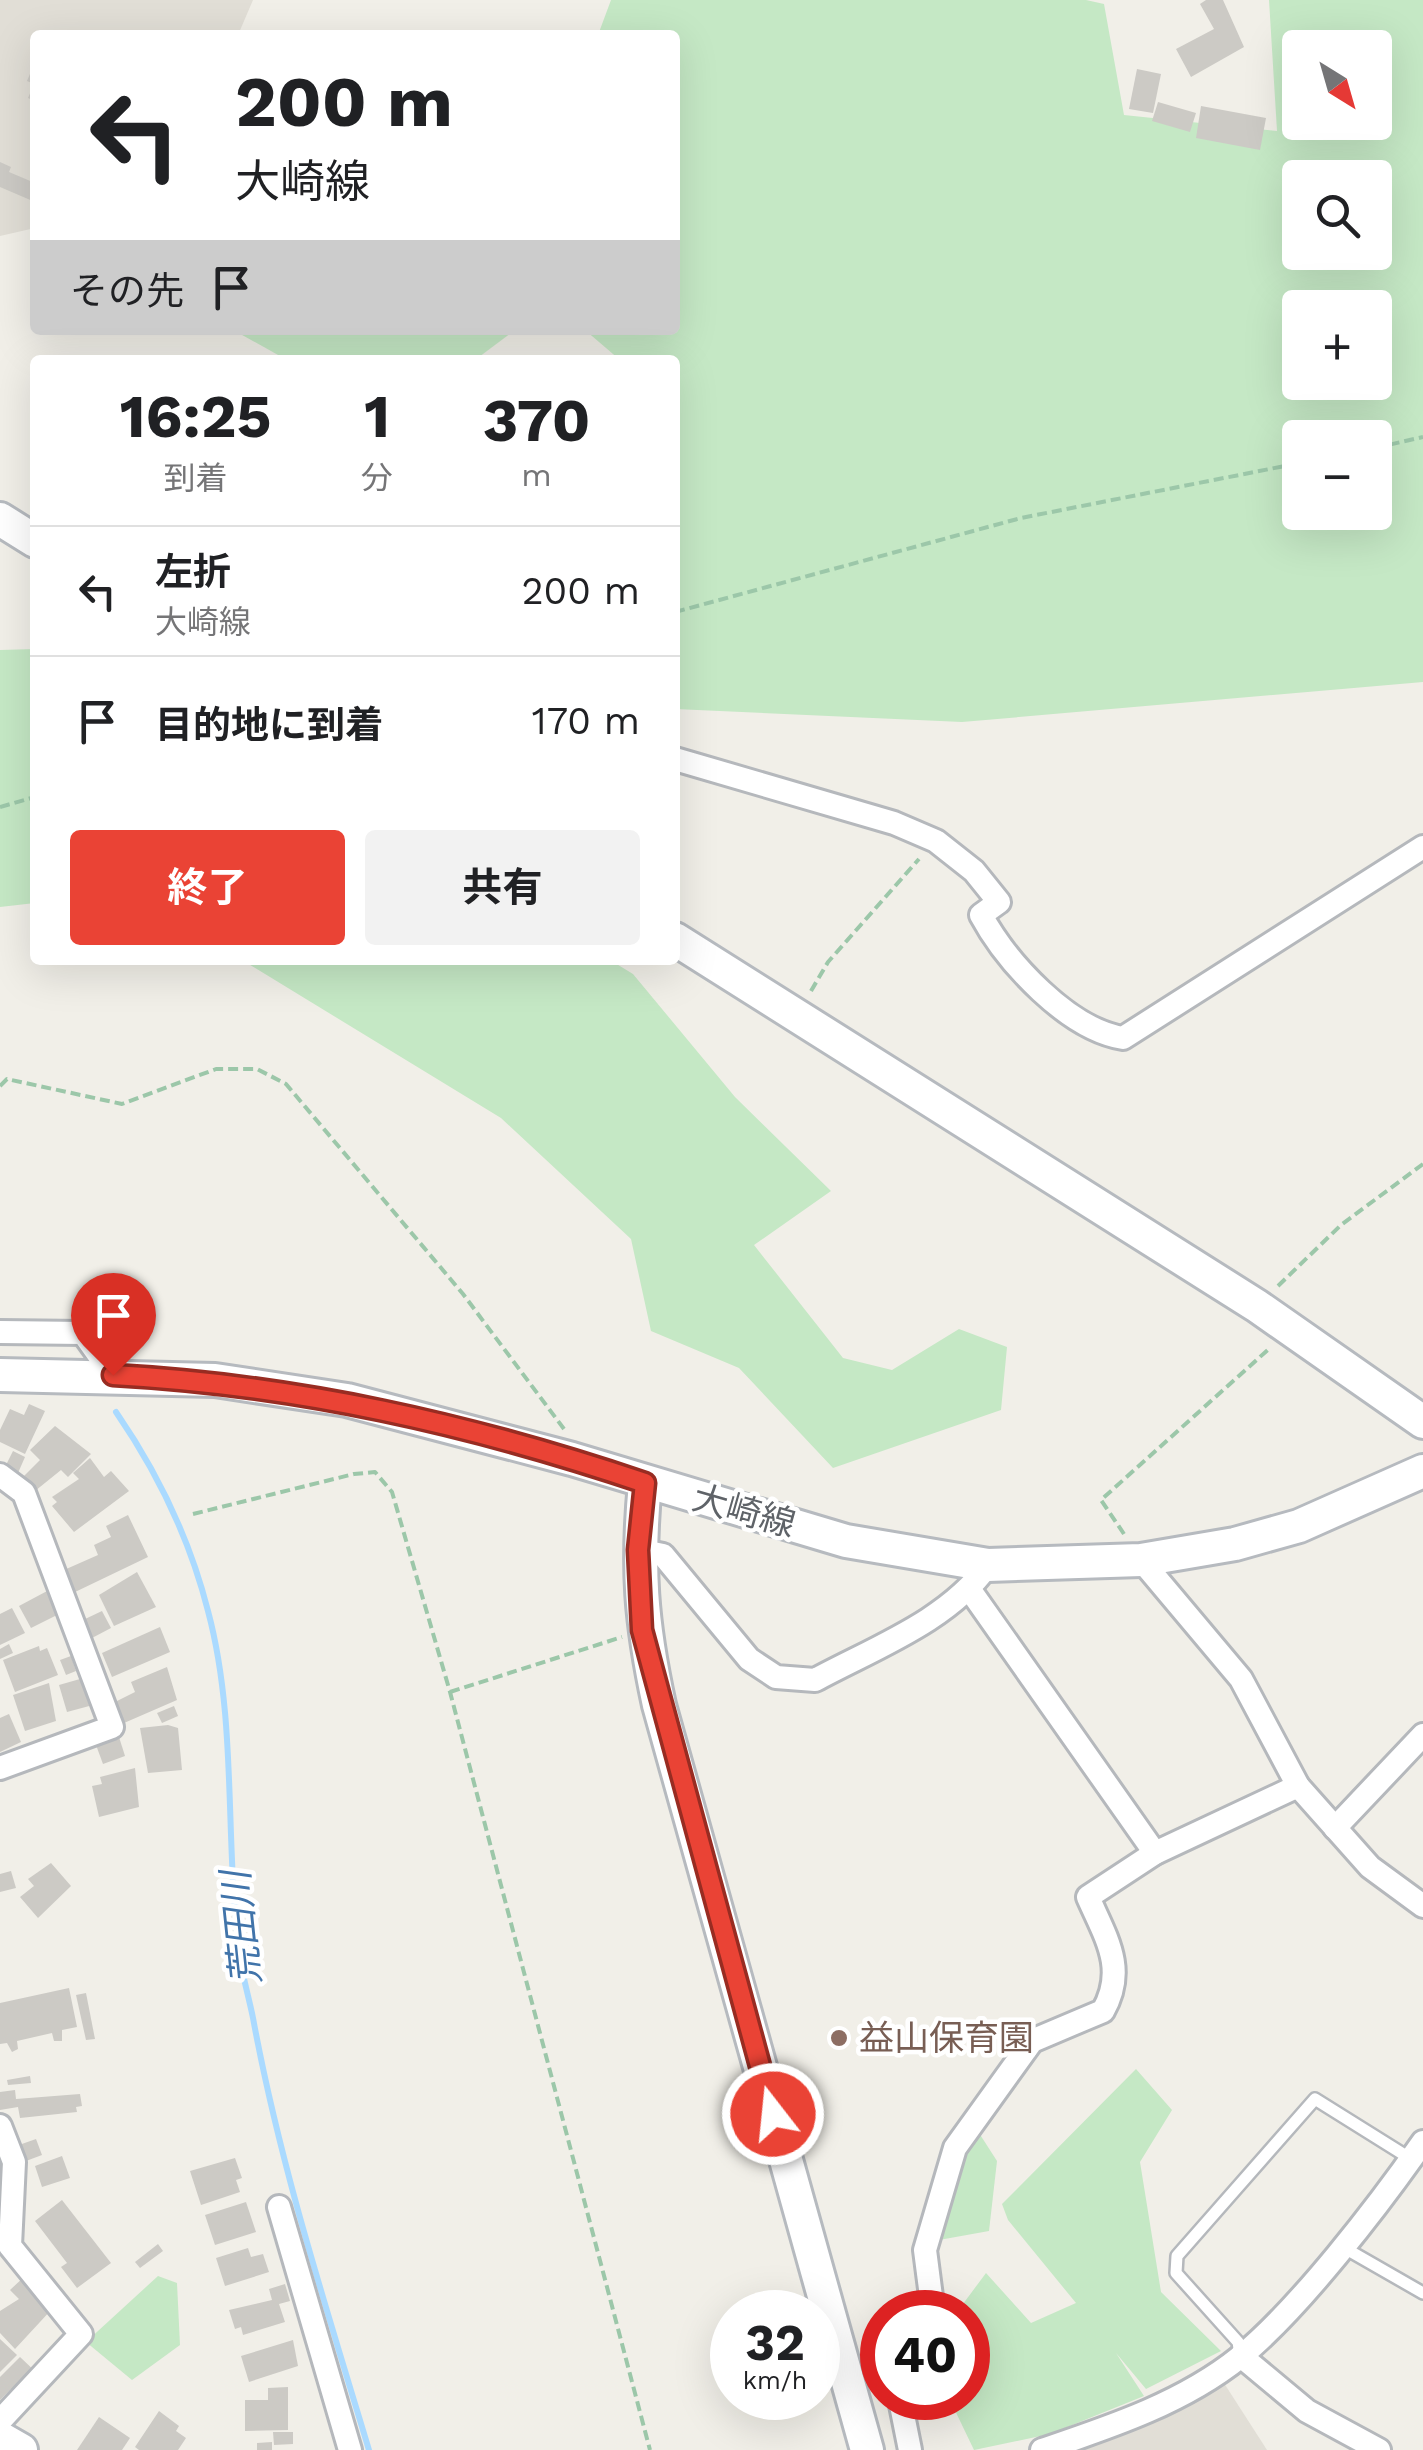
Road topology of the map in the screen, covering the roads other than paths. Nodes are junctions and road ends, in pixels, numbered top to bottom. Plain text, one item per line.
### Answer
1 (0, 519) edge
2 (30, 538) edge
3 (680, 760) edge
4 (1423, 846) edge
5 (680, 942) edge
6 (0, 1332) edge
7 (0, 1375) edge
8 (113, 1375) junction
9 (1423, 1422) edge
10 (1423, 1470) edge
11 (0, 1475) edge
12 (645, 1483) junction
13 (638, 1550) junction
14 (1141, 1560) junction
15 (979, 1577) junction
16 (1423, 1734) edge
17 (0, 1768) edge
18 (1298, 1786) junction
19 (1335, 1828) junction
20 (1155, 1853) junction
21 (1423, 1906) edge
22 (0, 2126) edge
23 (1417, 2151) edge
24 (279, 2206) dead end
25 (1341, 2246) junction
26 (930, 2290) edge
27 (1423, 2293) edge
28 (1241, 2356) junction
29 (904, 2420) edge
30 (0, 2421) edge
31 (0, 2438) edge
32 (21, 2450) edge
33 (350, 2450) edge
34 (868, 2450) edge
35 (910, 2450) edge
36 (1042, 2450) edge
37 (1380, 2450) edge

1 - 2 street
3 - 4 street
5 - 9 street
6 - 8 street
7 - 8 street, 大崎線
8 - 12 street, 大崎線
10 - 14 street, 大崎線
11 - 17 street
12 - 13 street
12 - 15 street, 大崎線
13 - 15 street
13 - 34 street
14 - 15 street, 大崎線
14 - 18 street
15 - 20 street
16 - 19 street
18 - 19 street
18 - 20 street
19 - 21 street
20 - 26 street
22 - 30 street
23 - 25 street
23 - 28 lane
24 - 33 street
25 - 27 lane
25 - 28 street
28 - 36 street
28 - 37 street
29 - 35 street
31 - 32 street

